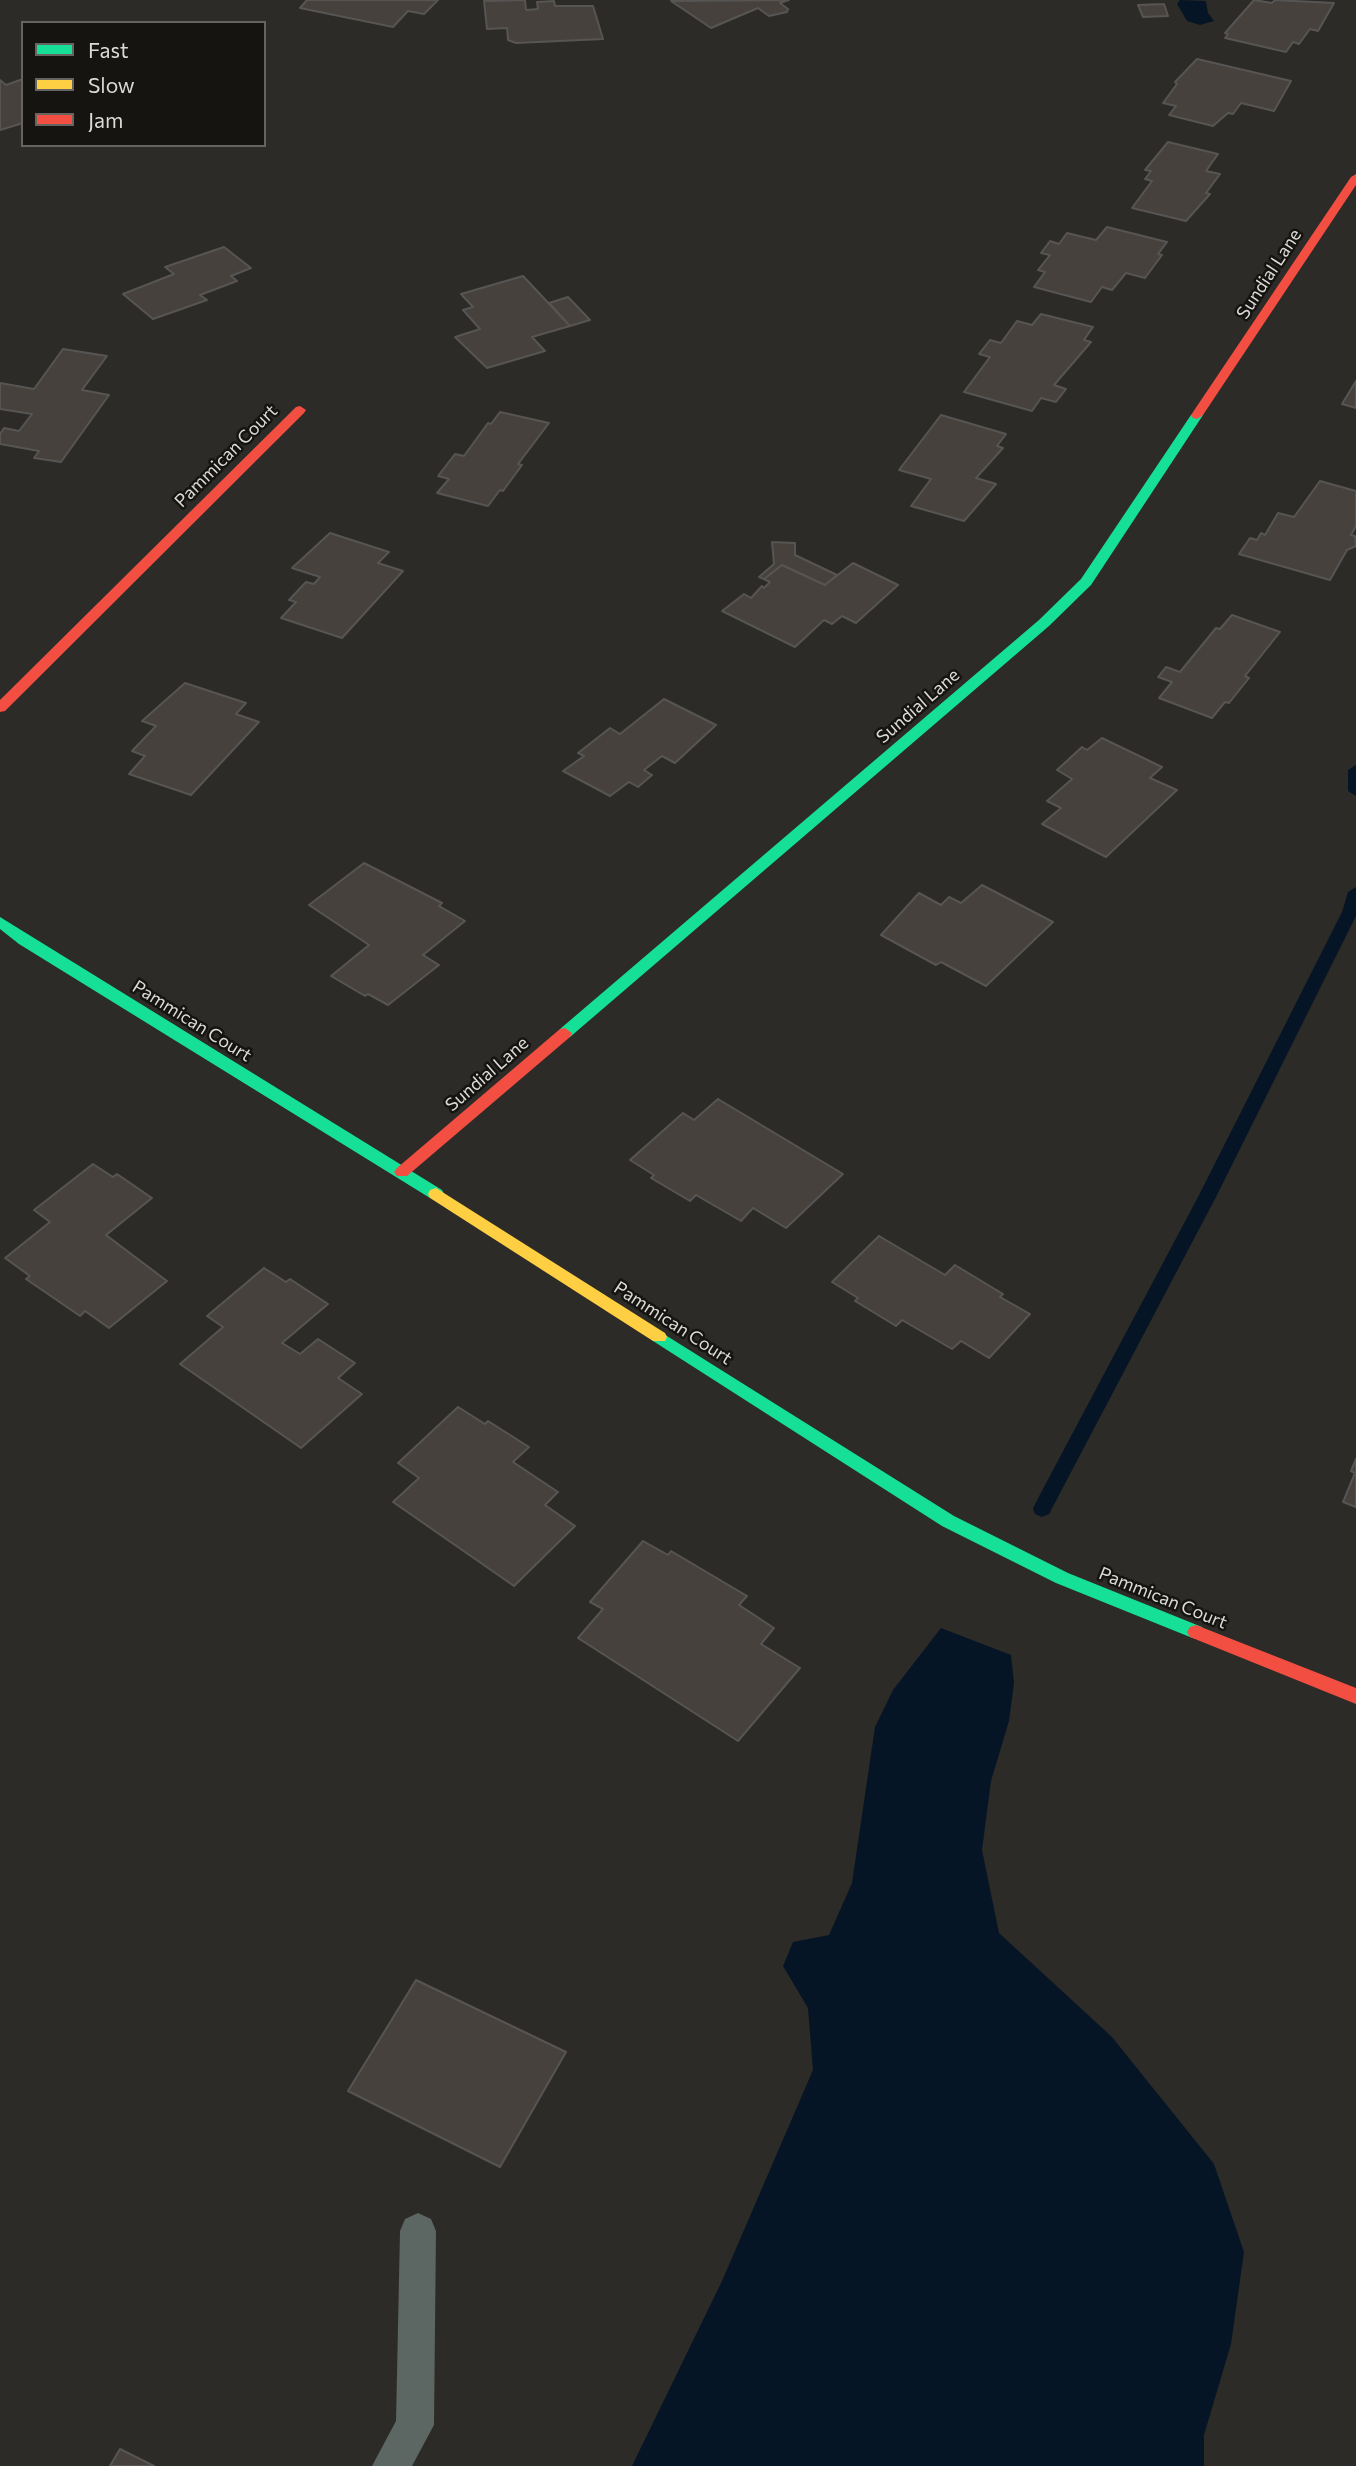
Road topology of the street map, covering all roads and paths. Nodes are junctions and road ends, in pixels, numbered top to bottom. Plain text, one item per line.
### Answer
1 (1356, 177) edge
2 (300, 410) dead end
3 (0, 708) edge
4 (0, 922) edge
5 (402, 1172) junction
6 (1356, 1696) edge
7 (418, 2231) dead end
8 (391, 2466) edge

1 - 5 street, Sundial Lane
2 - 3 street, Pammican Court
4 - 5 street, Pammican Court
5 - 6 street, Pammican Court
7 - 8 lane

